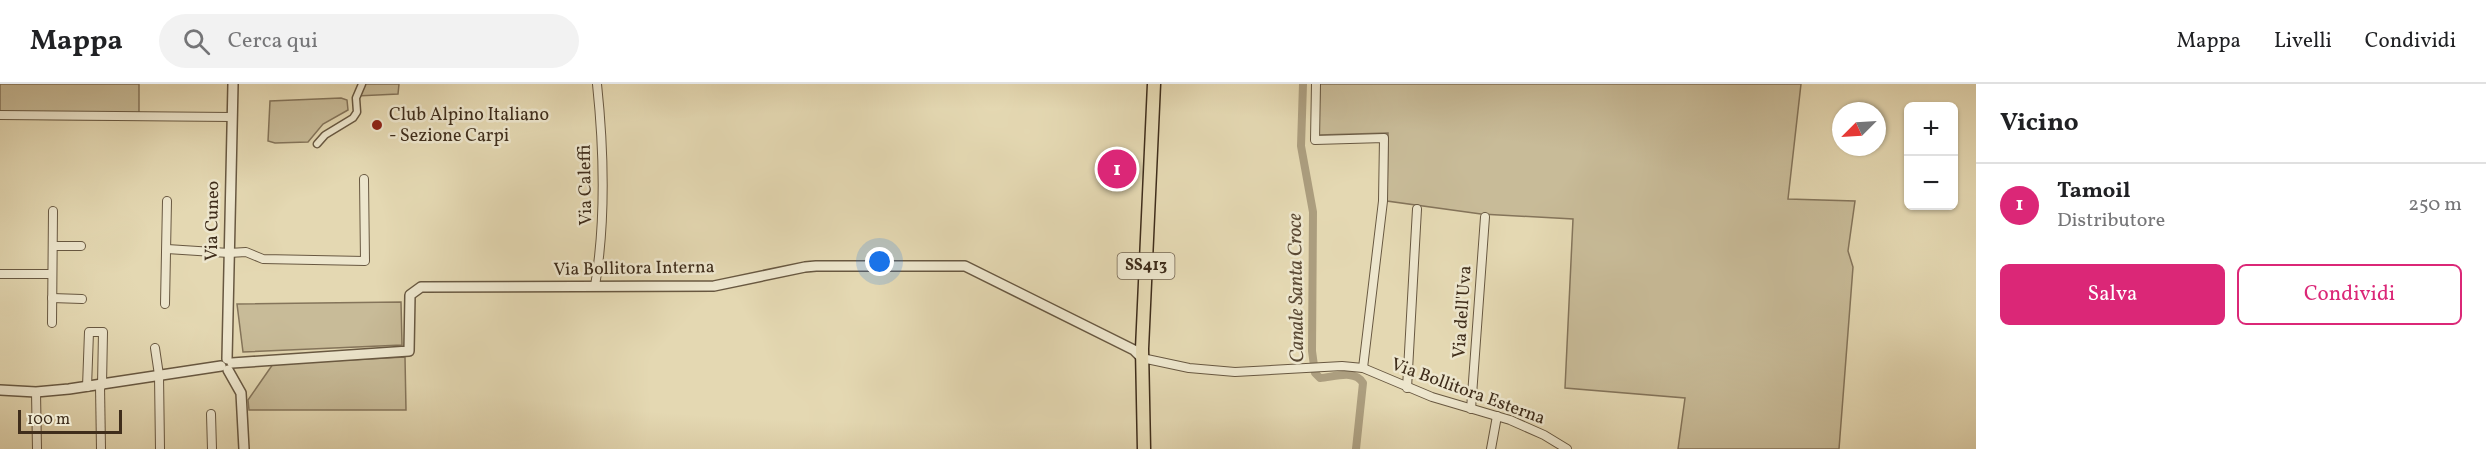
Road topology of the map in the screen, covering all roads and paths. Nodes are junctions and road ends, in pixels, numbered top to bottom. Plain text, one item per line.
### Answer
1 (233, 84) edge
2 (362, 84) edge
3 (597, 84) edge
4 (1154, 84) edge
5 (1316, 84) edge
6 (0, 115) edge
7 (232, 117) junction
8 (317, 144) dead end
9 (364, 179) dead end
10 (167, 201) dead end
11 (1417, 209) dead end
12 (53, 211) dead end
13 (1485, 217) dead end
14 (53, 246) junction
15 (81, 246) dead end
16 (166, 249) junction
17 (229, 253) junction
18 (0, 274) edge
19 (52, 274) junction
20 (596, 286) junction
21 (52, 298) junction
22 (82, 299) dead end
23 (165, 304) dead end
24 (52, 323) dead end
25 (156, 348) dead end
26 (1142, 358) junction
27 (227, 365) junction
28 (1363, 368) junction
29 (159, 375) junction
30 (101, 385) junction
31 (87, 387) junction
32 (1407, 388) junction
33 (0, 390) edge
34 (36, 392) junction
35 (1471, 409) junction
36 (212, 414) dead end
37 (1497, 416) junction
38 (37, 449) edge
39 (101, 449) edge
40 (160, 449) edge
41 (212, 449) edge
42 (244, 449) edge
43 (1144, 449) edge
44 (1491, 449) edge
45 (1567, 449) edge

1 - 7 street, Via Cuneo
2 - 8 street
3 - 20 street, Via Caleffi
4 - 26 main road, SS413
5 - 28 street
6 - 7 street
7 - 17 street, Via Cuneo
9 - 17 street
10 - 16 street
11 - 32 street
12 - 14 street
13 - 35 street, Via dell'Uva
14 - 15 street
14 - 19 street
16 - 17 street
16 - 23 street
17 - 27 street, Via Cuneo
18 - 19 street
19 - 21 street
20 - 26 street, Via Bollitora Interna
20 - 27 street, Via Bollitora Interna
21 - 22 street
21 - 24 street
25 - 29 street
26 - 28 street, Via Bollitora Esterna
26 - 43 main road, SS413
27 - 29 street, Via Bollitora Interna
27 - 42 street
28 - 32 street, Via Bollitora Esterna
29 - 30 street, Via Bollitora Interna
29 - 40 street
30 - 31 street, Via Bollitora Interna
30 - 31 street
30 - 39 street
31 - 34 street, Via Bollitora Interna
32 - 35 street, Via Bollitora Esterna
33 - 34 street, Via Bollitora Interna
34 - 38 street
35 - 37 street, Via Bollitora Esterna
36 - 41 street
37 - 44 street
37 - 45 street, Via Bollitora Esterna

